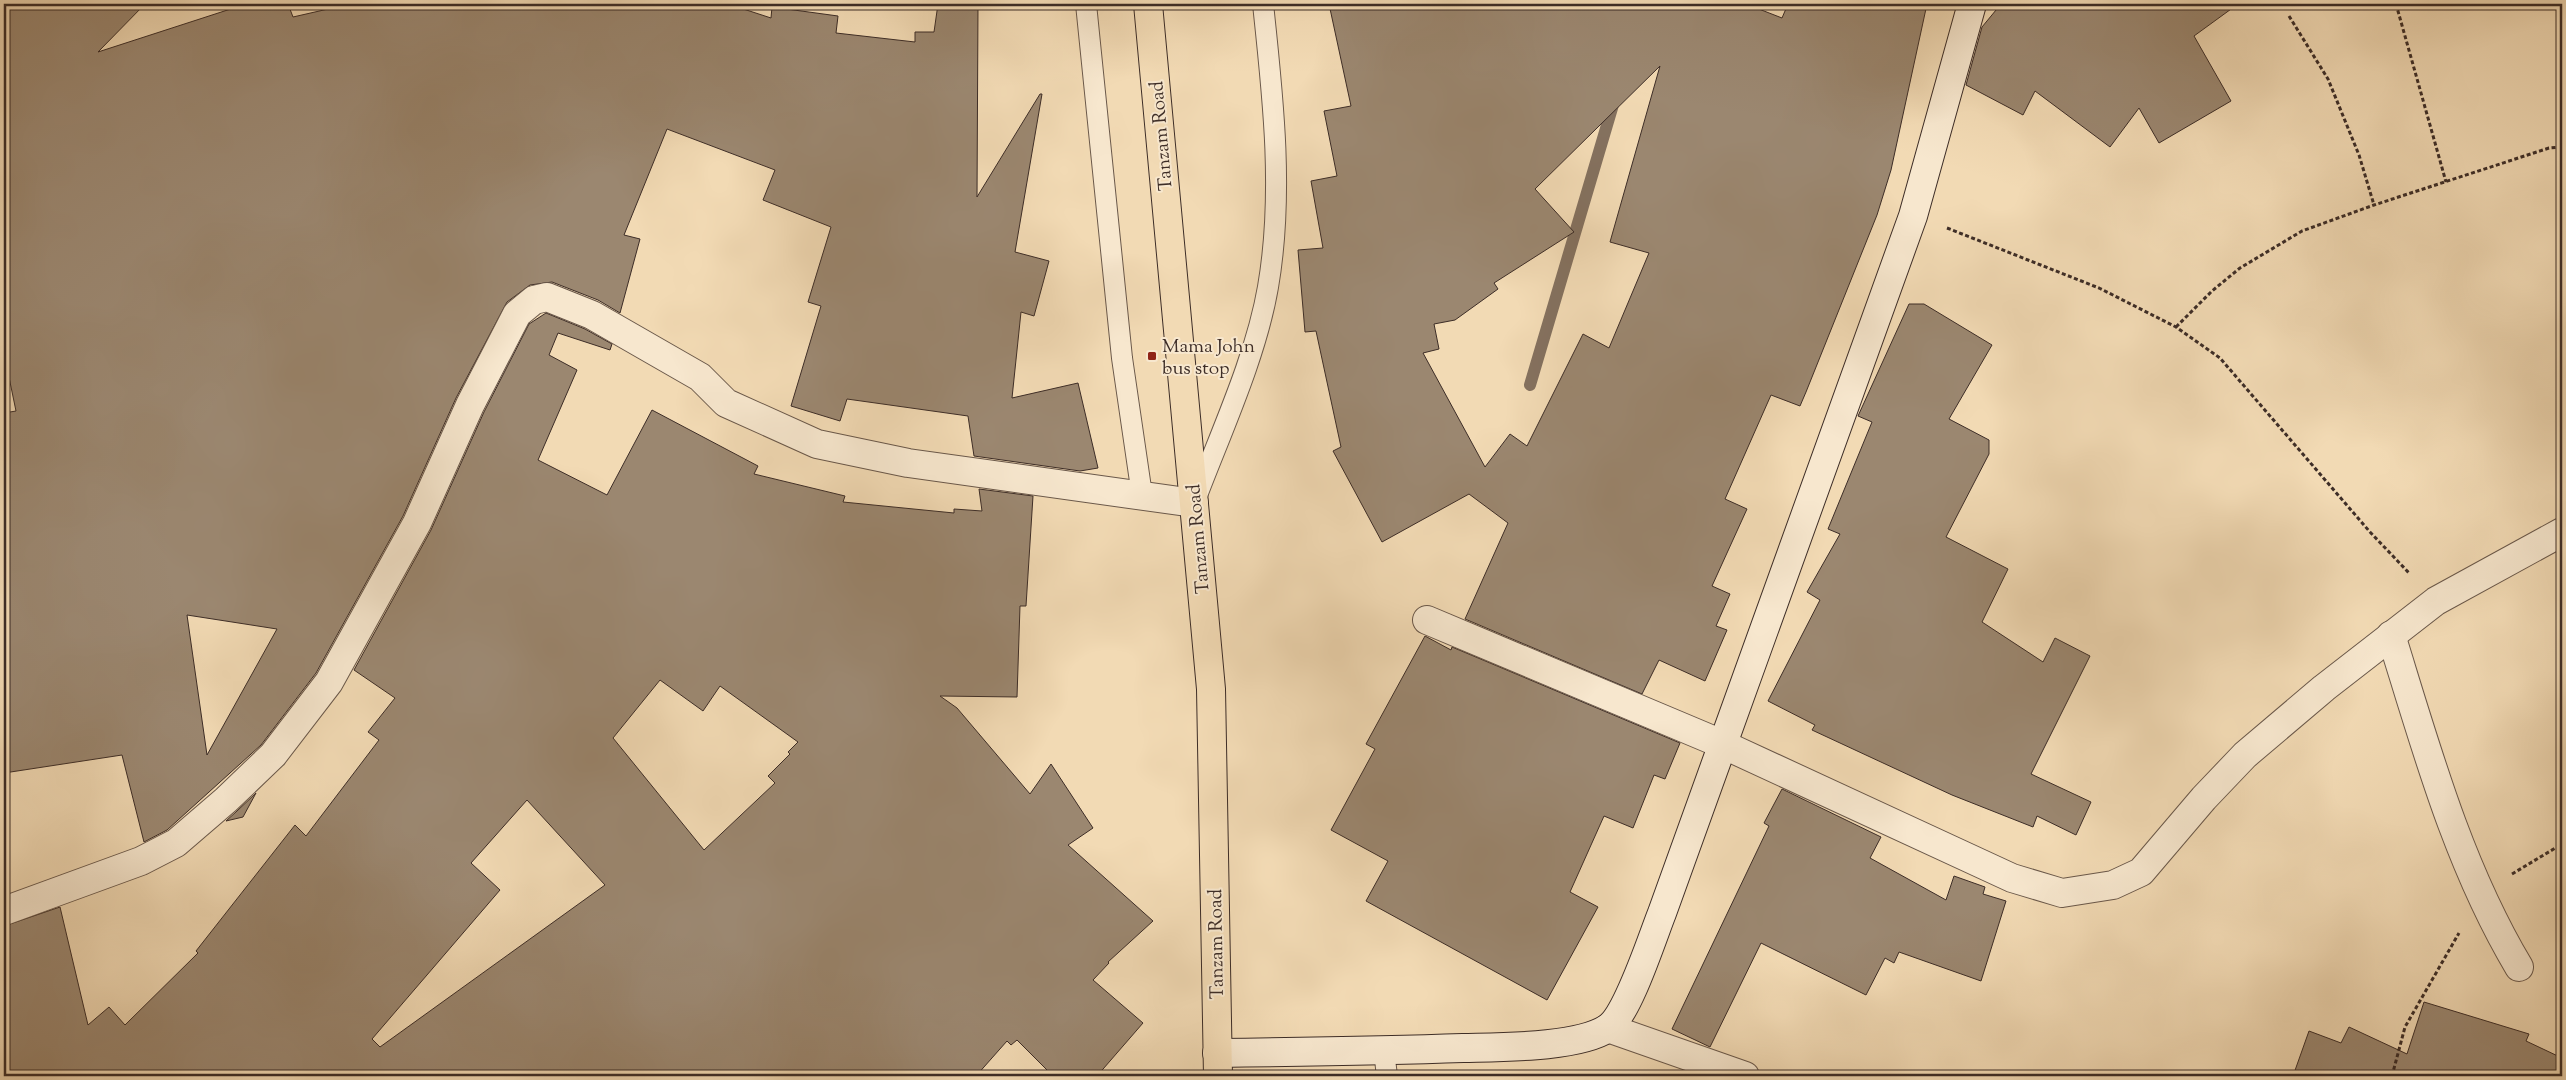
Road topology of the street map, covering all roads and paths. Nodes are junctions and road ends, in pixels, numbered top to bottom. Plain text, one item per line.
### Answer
1 (1086, 4) edge
2 (1148, 4) edge
3 (1263, 4) edge
4 (1972, 4) edge
5 (2396, 4) edge
6 (2289, 16) dead end
7 (2562, 147) edge
8 (2446, 182) junction
9 (2374, 205) junction
10 (1913, 216) junction
11 (2176, 327) junction
12 (1142, 495) junction
13 (1194, 503) junction
14 (2562, 532) edge
15 (2436, 602) junction
16 (1427, 620) dead end
17 (2391, 635) junction
18 (1722, 744) junction
19 (2562, 844) edge
20 (2480, 896) junction
21 (4, 911) edge
22 (2519, 967) dead end
23 (1608, 1028) junction
24 (1385, 1064) edge
25 (1218, 1065) edge
26 (1745, 1076) edge
27 (2392, 1076) edge

1 - 12 lane
2 - 13 highway, Tanzam Road
3 - 13 lane
4 - 10 street
5 - 8 path
6 - 9 path
7 - 8 path
8 - 9 path
9 - 11 path
10 - 11 path
10 - 18 street
11 - 15 path
12 - 13 street
12 - 21 street
13 - 25 highway, Tanzam Road
14 - 15 street
15 - 17 street
16 - 18 street
17 - 18 street
17 - 20 street
18 - 23 street
19 - 20 path
20 - 22 street
20 - 27 path
23 - 24 street
23 - 26 street
24 - 25 street

